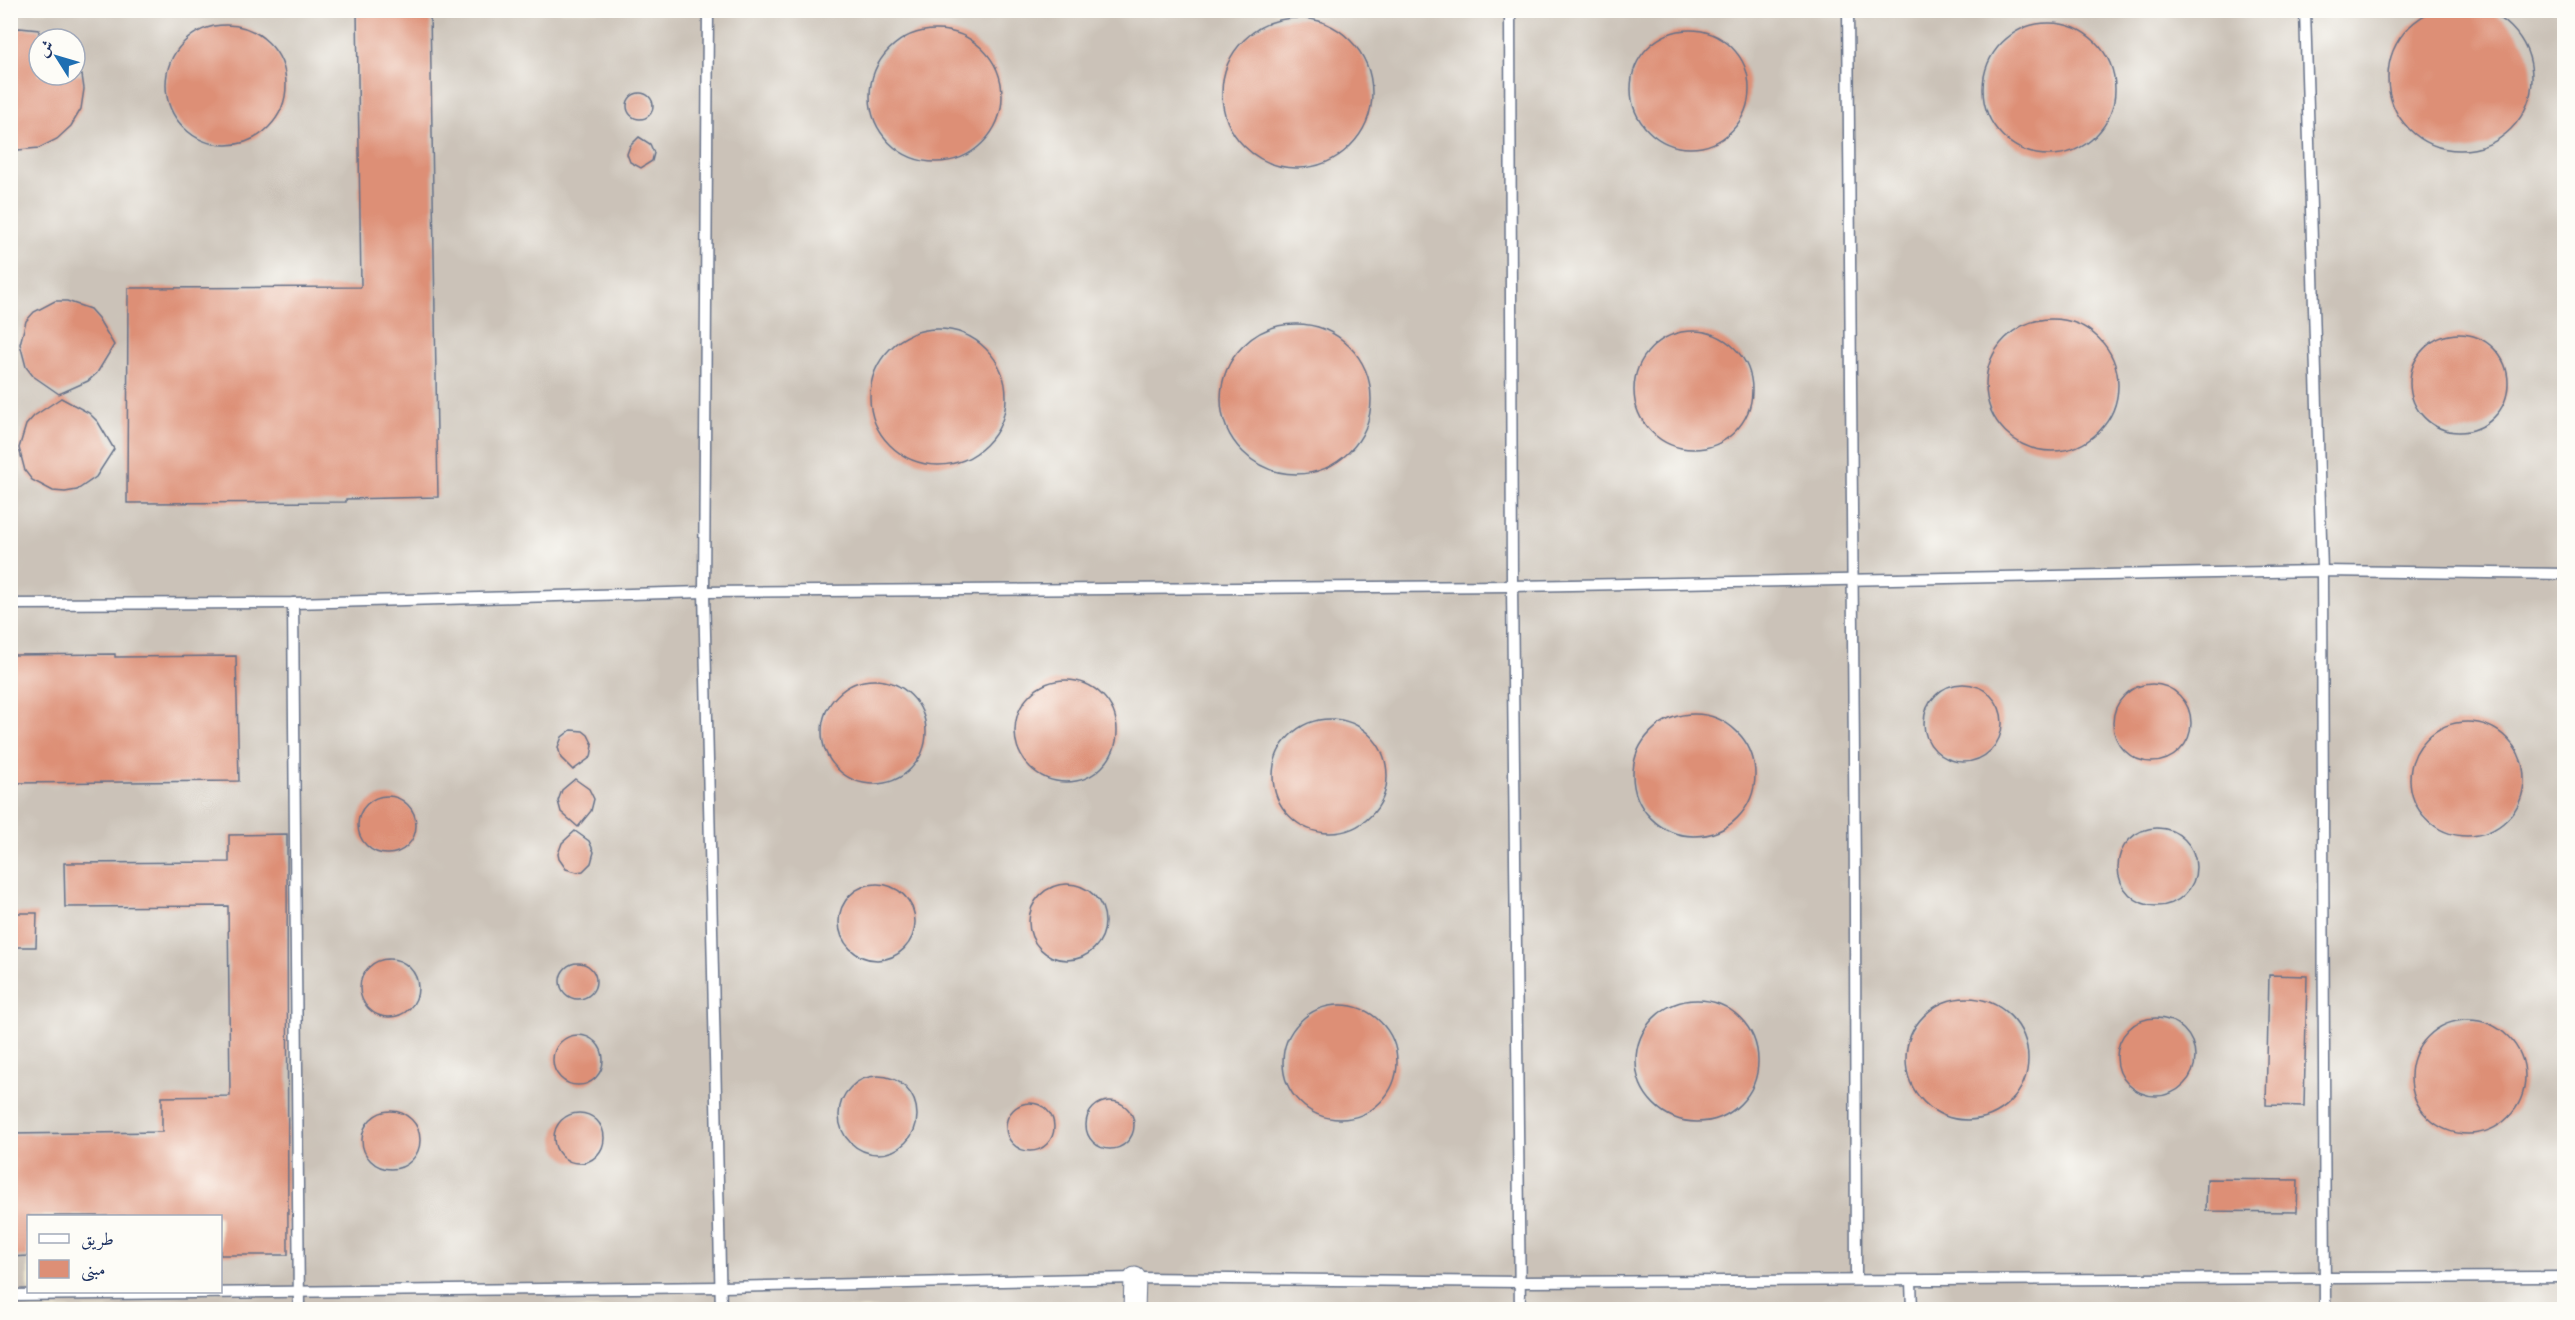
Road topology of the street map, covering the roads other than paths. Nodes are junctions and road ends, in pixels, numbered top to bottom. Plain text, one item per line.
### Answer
1 (708, 10) edge
2 (1510, 10) edge
3 (1848, 10) edge
4 (2305, 10) edge
5 (2322, 571) junction
6 (2565, 574) edge
7 (1854, 580) junction
8 (1512, 586) junction
9 (704, 592) junction
10 (293, 603) junction
11 (10, 604) edge
12 (2565, 1277) edge
13 (1135, 1278) junction
14 (1856, 1280) junction
15 (2325, 1280) junction
16 (1911, 1281) junction
17 (1520, 1282) junction
18 (720, 1287) junction
19 (299, 1293) junction
20 (10, 1295) edge
21 (299, 1310) edge
22 (721, 1310) edge
23 (1134, 1310) edge
24 (1520, 1310) edge
25 (1912, 1310) edge
26 (2325, 1310) edge

1 - 9 lane
2 - 8 lane
3 - 7 lane
4 - 5 lane
5 - 6 lane
5 - 7 lane
5 - 15 lane
7 - 8 lane
7 - 14 lane
8 - 9 lane
8 - 17 lane
9 - 10 lane
9 - 18 lane
10 - 11 lane
10 - 19 lane
12 - 15 lane
13 - 17 lane
13 - 18 lane
13 - 23 street
14 - 16 lane
14 - 17 lane
15 - 16 lane
15 - 26 lane
16 - 25 lane
17 - 24 lane
18 - 19 lane
18 - 22 lane
19 - 20 lane
19 - 21 lane

